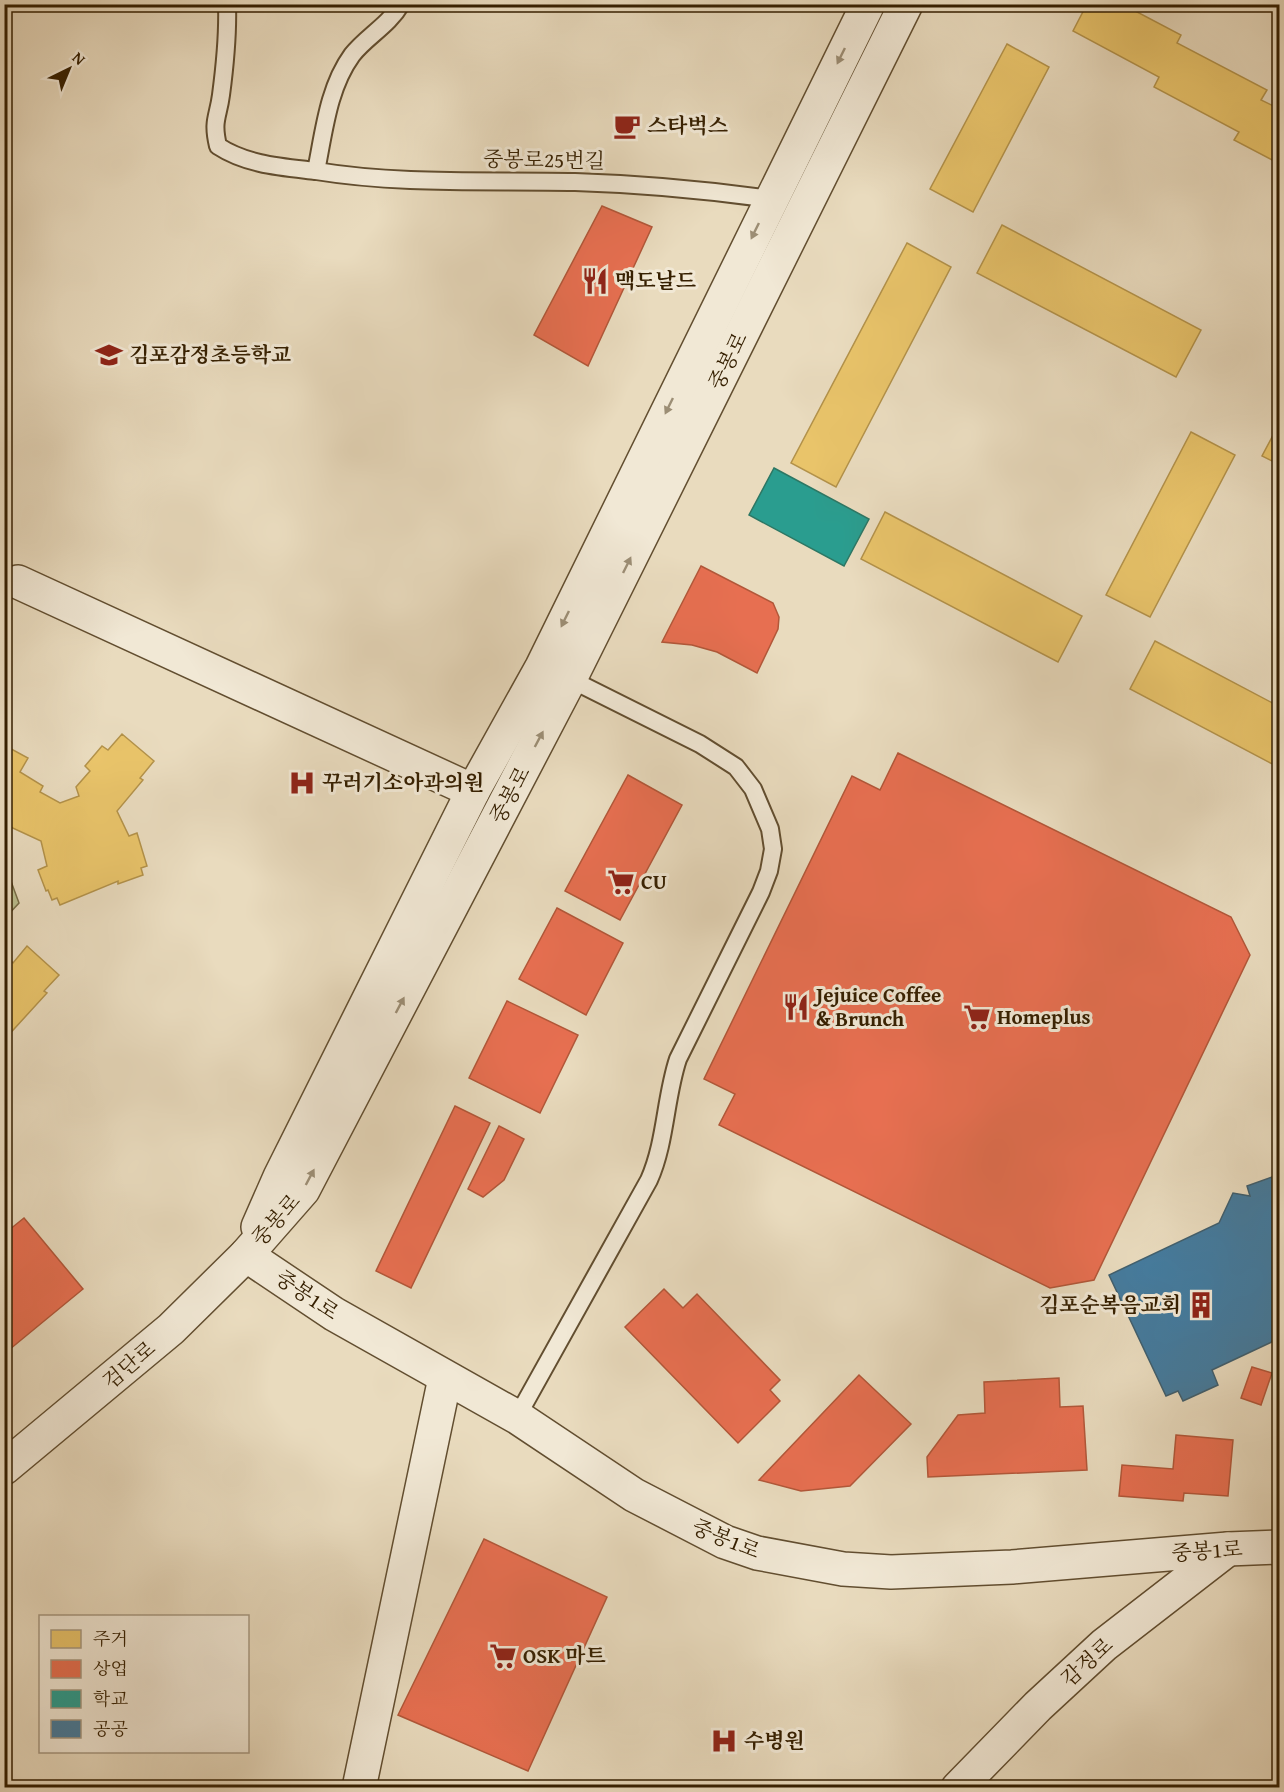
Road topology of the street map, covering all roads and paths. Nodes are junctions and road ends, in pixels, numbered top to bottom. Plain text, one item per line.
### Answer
1 (226, 4) edge
2 (401, 4) edge
3 (868, 4) edge
4 (906, 4) edge
5 (316, 171) junction
6 (771, 199) junction
7 (18, 582) dead end
8 (556, 673) junction
9 (473, 791) junction
10 (246, 1255) junction
11 (445, 1378) junction
12 (517, 1417) junction
13 (4, 1468) edge
14 (1276, 1538) edge
15 (1228, 1549) junction
16 (359, 1788) edge
17 (958, 1788) edge

1 - 5 lane, 중봉로25번길
2 - 5 lane
3 -> 6 street, 중봉로
8 -> 4 street, 중봉로
5 - 6 lane, 중봉로25번길
6 -> 8 street, 중봉로
7 - 9 street
8 - 9 street, 중봉로
10 -> 8 street, 중봉로
8 - 12 lane
9 - 10 street, 중봉로
10 - 11 street, 중봉1로
10 - 13 street, 검단로
11 - 12 street, 중봉1로
11 - 16 street
12 - 15 street, 중봉1로
14 - 15 street, 중봉1로
15 - 17 street, 감정로

